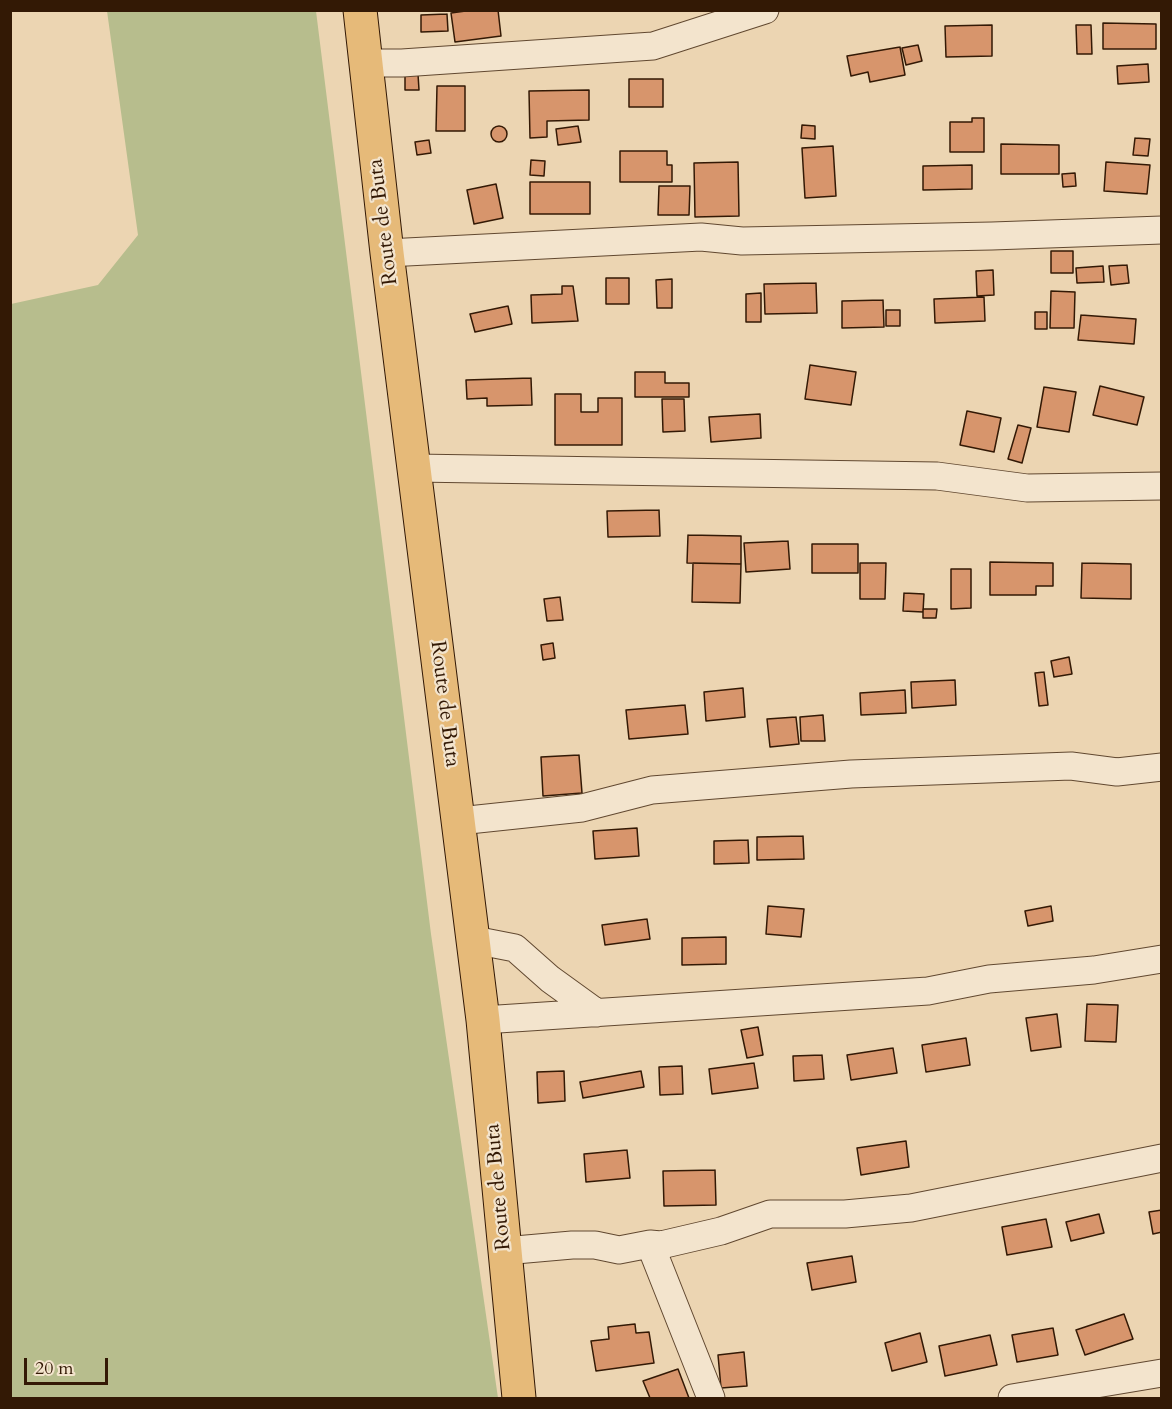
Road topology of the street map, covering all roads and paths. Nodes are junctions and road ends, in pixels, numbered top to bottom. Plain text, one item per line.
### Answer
1 (360, 10) edge
2 (765, 10) edge
3 (365, 63) junction
4 (1161, 230) edge
5 (387, 253) junction
6 (414, 468) junction
7 (1161, 486) edge
8 (1161, 767) edge
9 (459, 821) junction
10 (474, 940) junction
11 (1161, 959) edge
12 (597, 1012) junction
13 (483, 1020) junction
14 (1161, 1158) edge
15 (650, 1244) junction
16 (504, 1251) junction
17 (1161, 1373) edge
18 (519, 1398) edge
19 (711, 1398) edge
20 (1012, 1398) edge

1 - 3 highway, Route de Buta
2 - 3 street
3 - 5 highway, Route de Buta
4 - 5 street
5 - 6 highway, Route de Buta
6 - 7 street
6 - 9 highway, Route de Buta
8 - 9 street
9 - 10 highway, Route de Buta
10 - 12 street
10 - 13 highway, Route de Buta
11 - 12 street
12 - 13 street
13 - 16 highway, Route de Buta
14 - 15 street
15 - 16 street
15 - 19 street
16 - 18 highway, Route de Buta
17 - 20 street

